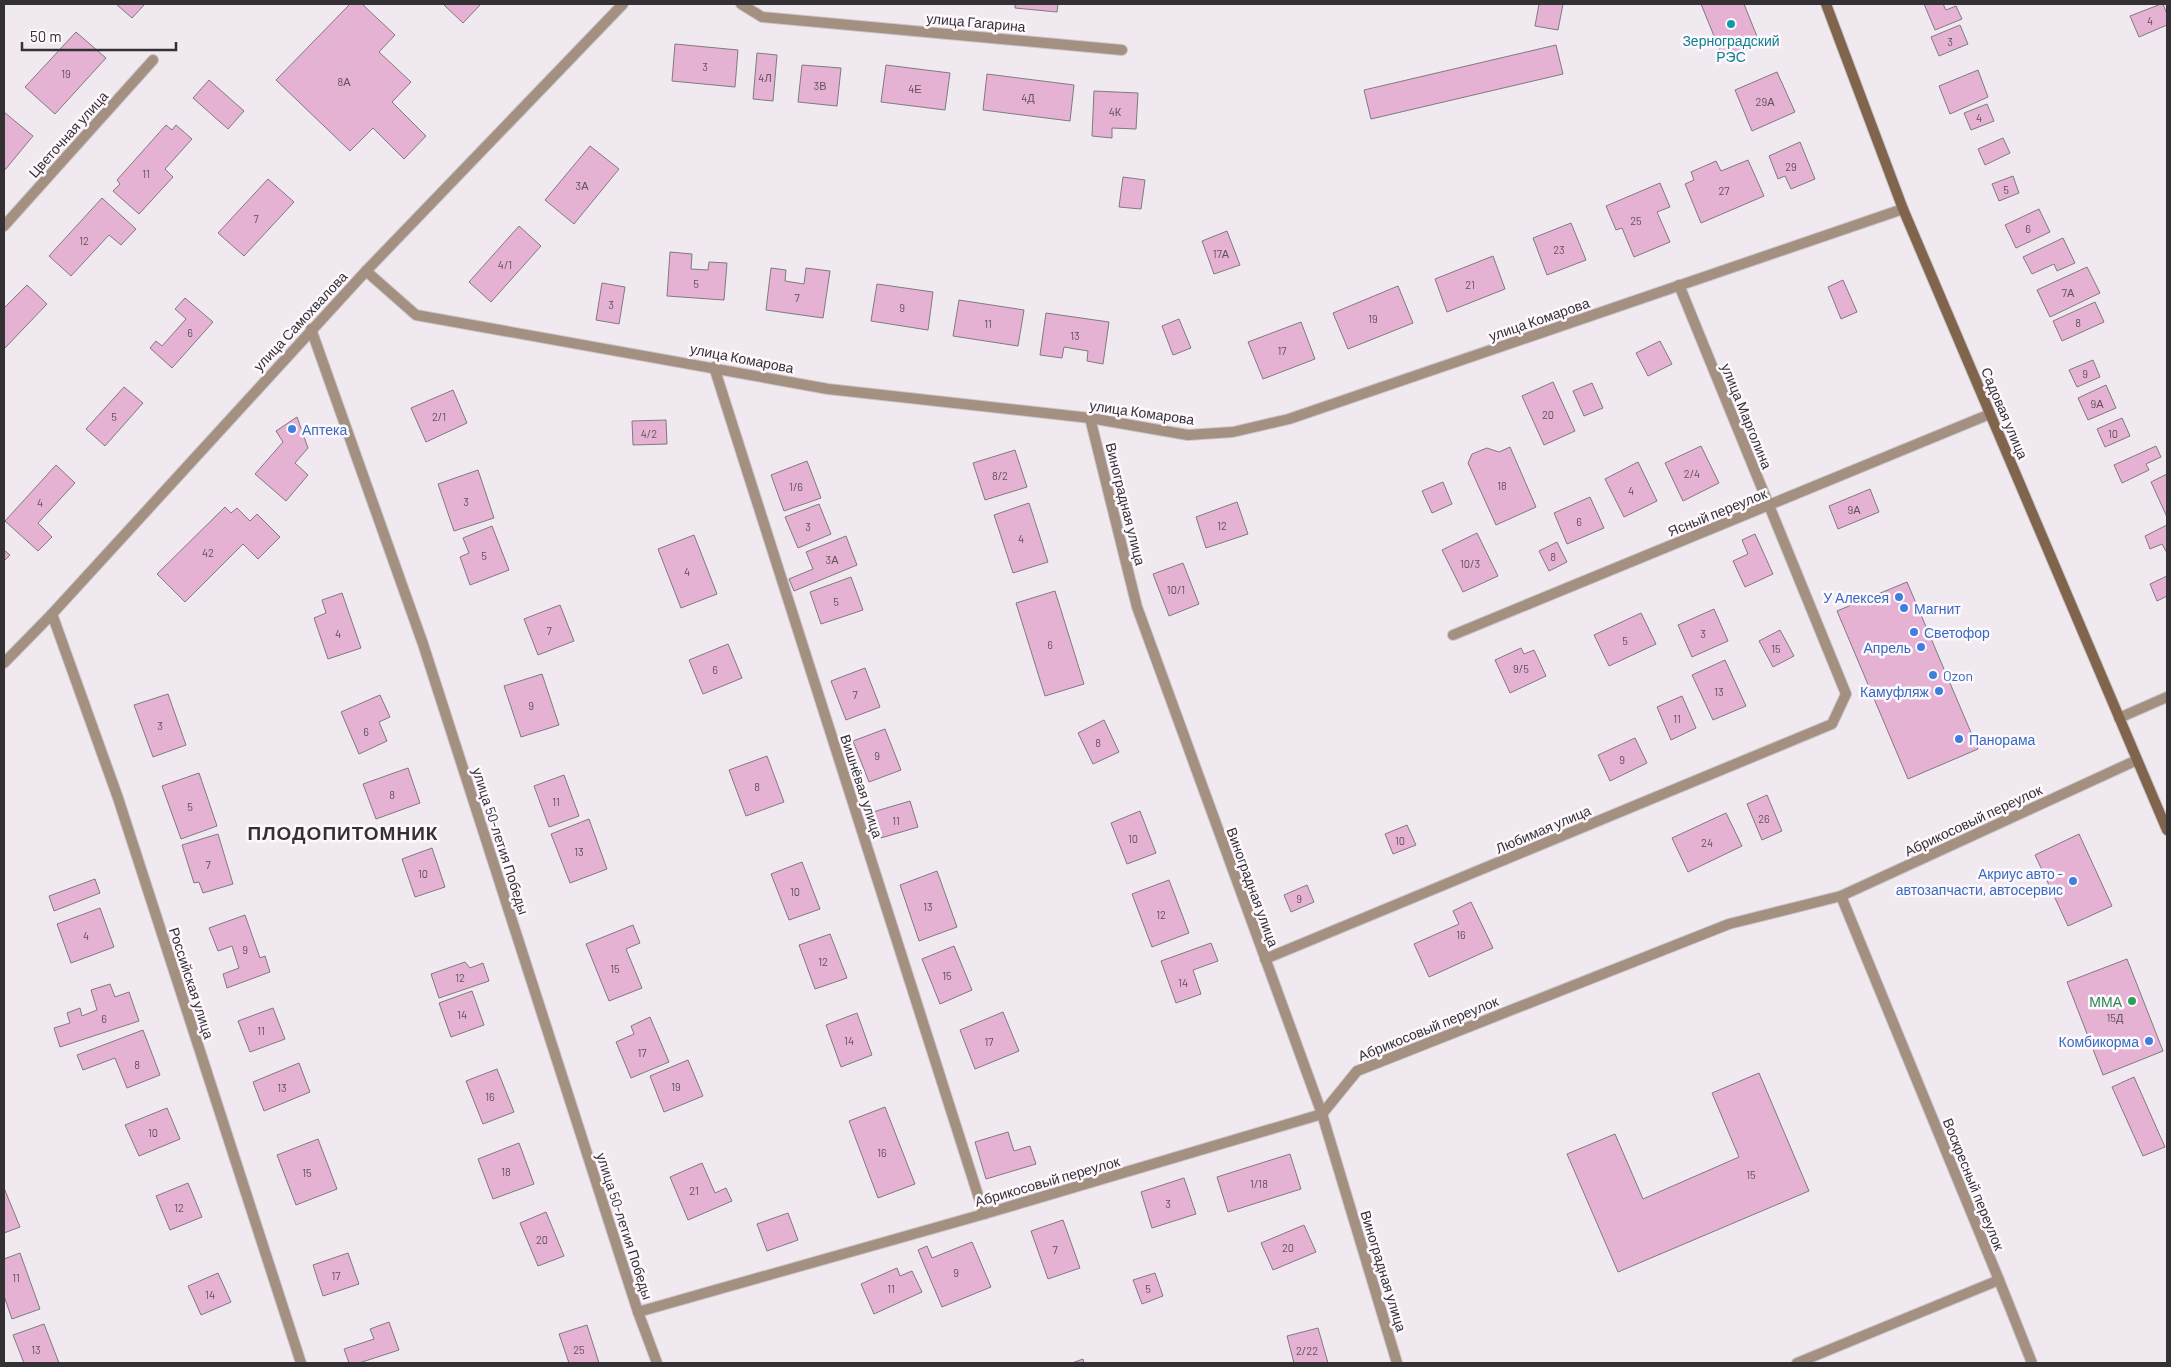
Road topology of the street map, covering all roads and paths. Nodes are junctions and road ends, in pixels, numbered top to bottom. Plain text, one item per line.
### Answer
1 (624, 4) edge
2 (742, 4) edge
3 (1826, 4) edge
4 (1122, 50) dead end
5 (153, 60) dead end
6 (1903, 209) junction
7 (4, 226) edge
8 (366, 271) junction
9 (1679, 285) junction
10 (311, 329) junction
11 (714, 367) junction
12 (1990, 414) junction
13 (1090, 418) junction
14 (1769, 506) junction
15 (52, 614) junction
16 (1454, 635) dead end
17 (4, 663) edge
18 (2167, 697) edge
19 (2119, 718) junction
20 (1832, 724) joint
21 (2137, 760) junction
22 (2167, 830) edge
23 (1841, 896) junction
24 (1265, 959) junction
25 (1322, 1114) junction
26 (984, 1214) junction
27 (1999, 1280) junction
28 (638, 1312) junction
29 (301, 1363) edge
30 (657, 1363) edge
31 (1397, 1363) edge
32 (1797, 1363) edge
33 (2032, 1363) edge

1 - 8 street, улица Самохвалова
2 - 4 street, улица Гагарина
3 - 6 main road, Садовая улица
5 - 7 street, Цветочная улица
6 - 9 street, улица Комарова
6 - 12 main road, Садовая улица
8 - 10 street, улица Самохвалова
8 - 11 street, улица Комарова
9 - 13 street, улица Комарова
9 - 14 street, улица Марголина
10 - 15 street, улица Самохвалова
10 - 28 street, улица 50-летия Победы
11 - 13 street, улица Комарова
11 - 26 street, Вишнёвая улица
12 - 14 street, Ясный переулок
12 - 19 main road, Садовая улица
13 - 24 street, Виноградная улица
14 - 16 street, Ясный переулок
14 - 20 street, улица Марголина
15 - 17 street, улица Самохвалова
15 - 29 street, Российская улица
18 - 19 street
19 - 21 main road, Садовая улица
20 - 24 street, Любимая улица
21 - 22 main road, Садовая улица
21 - 23 street, Абрикосовый переулок
23 - 25 street, Абрикосовый переулок
23 - 27 street, Воскресный переулок
24 - 25 street, Виноградная улица
25 - 26 street, Абрикосовый переулок
25 - 31 street, Виноградная улица
26 - 28 street, Абрикосовый переулок
27 - 32 street
27 - 33 street
28 - 30 street, улица 50-летия Победы

